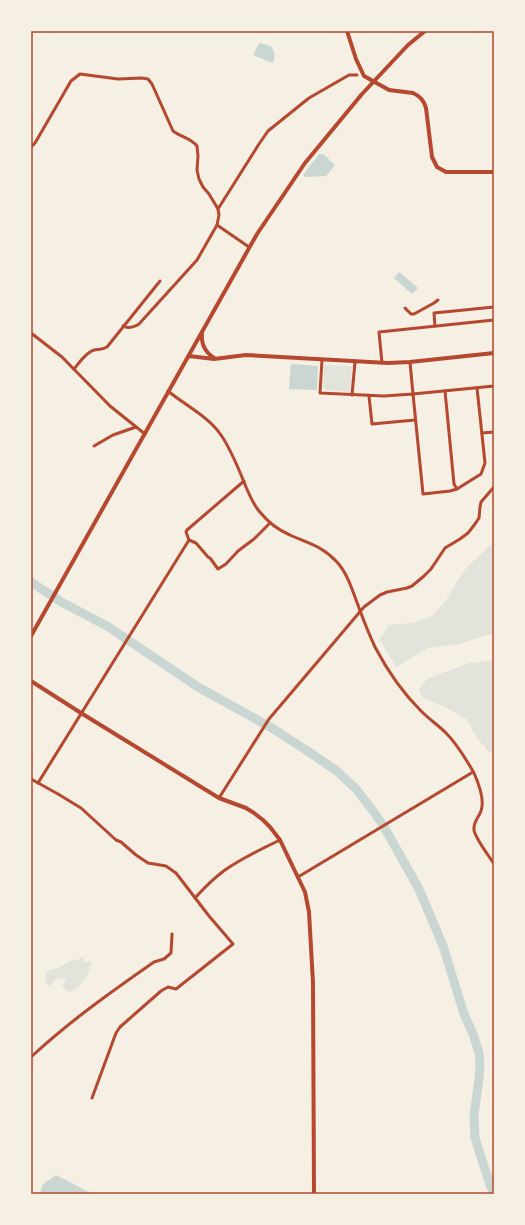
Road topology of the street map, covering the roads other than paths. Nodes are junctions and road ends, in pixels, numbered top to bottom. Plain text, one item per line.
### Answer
1 (347, 31) edge
2 (425, 31) edge
3 (357, 75) dead end
4 (374, 82) junction
5 (31, 146) edge
6 (494, 172) edge
7 (218, 209) junction
8 (217, 225) junction
9 (249, 247) junction
10 (160, 281) dead end
11 (438, 300) dead end
12 (434, 303) junction
13 (494, 307) edge
14 (405, 308) dead end
15 (434, 313) junction
16 (494, 320) edge
17 (123, 326) junction
18 (435, 326) junction
19 (202, 332) junction
20 (31, 333) edge
21 (494, 353) edge
22 (189, 356) junction
23 (218, 358) junction
24 (322, 360) junction
25 (355, 362) junction
26 (410, 362) junction
27 (382, 363) junction
28 (74, 369) junction
29 (494, 387) edge
30 (477, 388) junction
31 (168, 391) junction
32 (445, 391) junction
33 (413, 394) junction
34 (352, 395) junction
35 (369, 396) junction
36 (415, 420) junction
37 (136, 427) junction
38 (494, 432) edge
39 (145, 434) junction
40 (482, 434) junction
41 (94, 446) dead end
42 (244, 481) junction
43 (494, 487) edge
44 (457, 489) junction
45 (270, 523) junction
46 (189, 540) junction
47 (360, 611) junction
48 (31, 636) edge
49 (31, 681) edge
50 (81, 714) junction
51 (473, 772) junction
52 (31, 779) edge
53 (38, 782) junction
54 (219, 798) junction
55 (280, 840) junction
56 (494, 864) edge
57 (298, 877) junction
58 (195, 898) junction
59 (172, 934) dead end
60 (31, 1057) edge
61 (92, 1098) dead end
62 (314, 1194) edge

1 - 4 street
2 - 4 street
3 - 7 street
4 - 6 street
4 - 9 street
5 - 7 street
7 - 8 street
8 - 9 street
8 - 17 street
9 - 19 street
10 - 17 street
11 - 12 street
12 - 14 street
12 - 15 street
13 - 15 street
15 - 18 street
16 - 18 street
17 - 28 street
18 - 27 street
19 - 22 street
19 - 23 street
20 - 28 street
21 - 26 street
22 - 23 street
22 - 31 street
23 - 24 street
24 - 25 street
24 - 34 street
25 - 27 street
25 - 34 street
26 - 27 street
26 - 33 street
28 - 37 street
29 - 30 street
30 - 32 street
30 - 40 street
31 - 39 street
31 - 42 street
32 - 33 street
32 - 44 street
33 - 35 street
33 - 36 street
34 - 35 street
35 - 36 street
36 - 44 street
37 - 39 street
37 - 41 street
38 - 40 street
39 - 48 street
40 - 44 street
42 - 45 street
42 - 46 street
43 - 47 street
45 - 46 street
45 - 47 street
46 - 50 street
47 - 51 street
47 - 54 street
49 - 50 street
50 - 53 street
50 - 54 street
51 - 56 street
51 - 57 street
52 - 53 street
53 - 58 street
54 - 55 street
55 - 57 street
55 - 58 street
57 - 62 street
58 - 61 street
59 - 60 street

